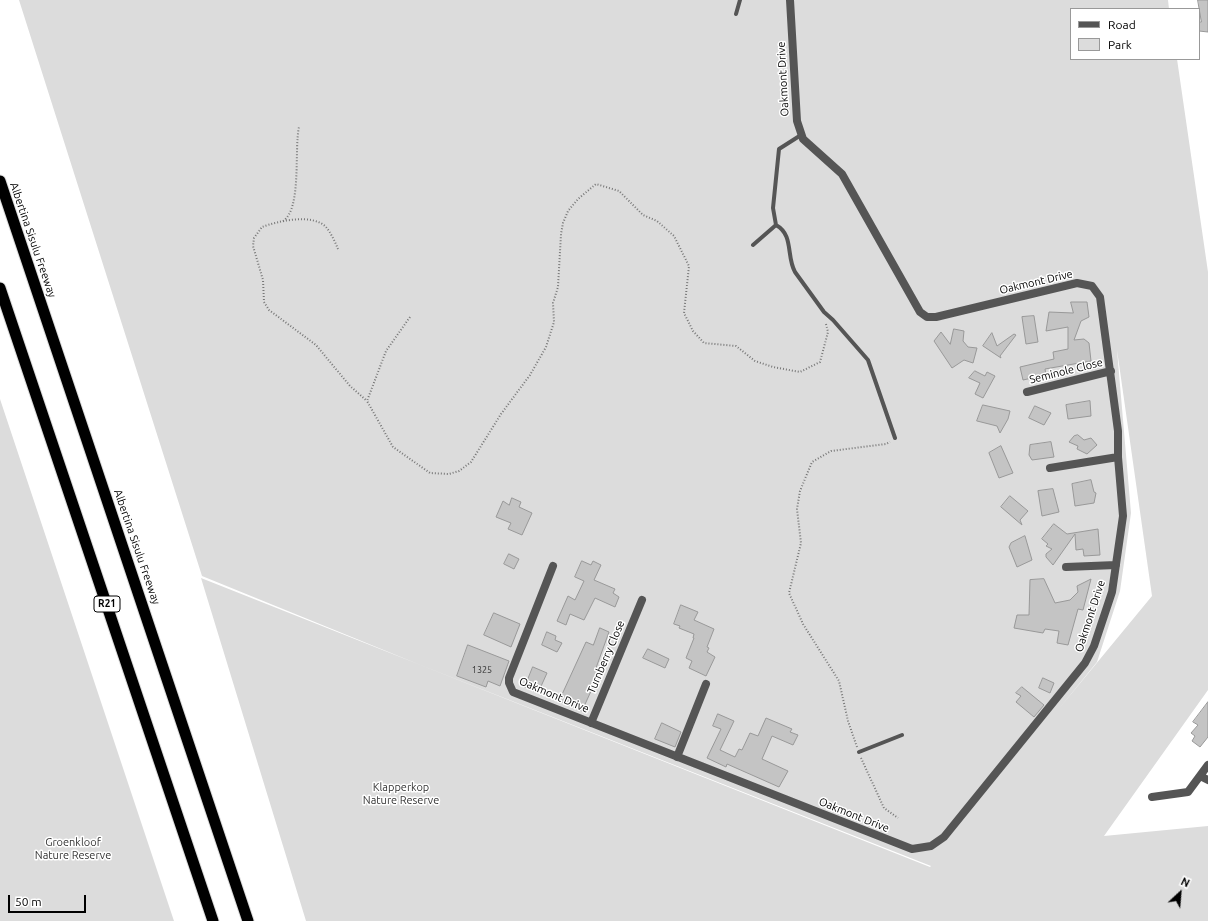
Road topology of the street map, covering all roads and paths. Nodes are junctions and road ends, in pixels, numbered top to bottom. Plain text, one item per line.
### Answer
1 (740, 0) edge
2 (790, 0) edge
3 (736, 14) dead end
4 (299, 127) dead end
5 (801, 135) junction
6 (0, 181) edge
7 (282, 222) junction
8 (776, 225) junction
9 (753, 245) dead end
10 (338, 249) dead end
11 (0, 288) edge
12 (824, 312) junction
13 (410, 317) dead end
14 (1111, 371) junction
15 (1027, 392) dead end
16 (367, 401) junction
17 (895, 438) joint
18 (1118, 457) junction
19 (1050, 468) dead end
20 (1116, 564) junction
21 (553, 566) dead end
22 (1066, 567) dead end
23 (642, 600) dead end
24 (706, 684) dead end
25 (591, 723) junction
26 (902, 735) dead end
27 (859, 752) junction
28 (677, 757) junction
29 (1208, 765) edge
30 (1200, 776) junction
31 (1208, 780) edge
32 (1152, 797) dead end
33 (898, 818) dead end
34 (213, 921) edge
35 (248, 921) edge

1 - 3 lane
2 - 5 street, Oakmont Drive
4 - 7 path
5 - 8 lane
5 - 14 street, Oakmont Drive
6 - 35 highway, Albertina Sisulu Freeway
7 - 10 path
7 - 16 path
8 - 9 lane
8 - 12 lane
11 - 34 highway, R21
12 - 16 path
12 - 17 lane
13 - 16 path
14 - 15 street, Seminole Close
14 - 18 street, Oakmont Drive
17 - 27 path
18 - 19 street
18 - 20 street, Oakmont Drive
20 - 22 street
20 - 28 street, Oakmont Drive
21 - 25 street, Oakmont Drive
23 - 25 street, Turnberry Close
24 - 28 street
25 - 28 street, Oakmont Drive
26 - 27 lane
27 - 33 path
29 - 30 street
30 - 31 street
30 - 32 street

